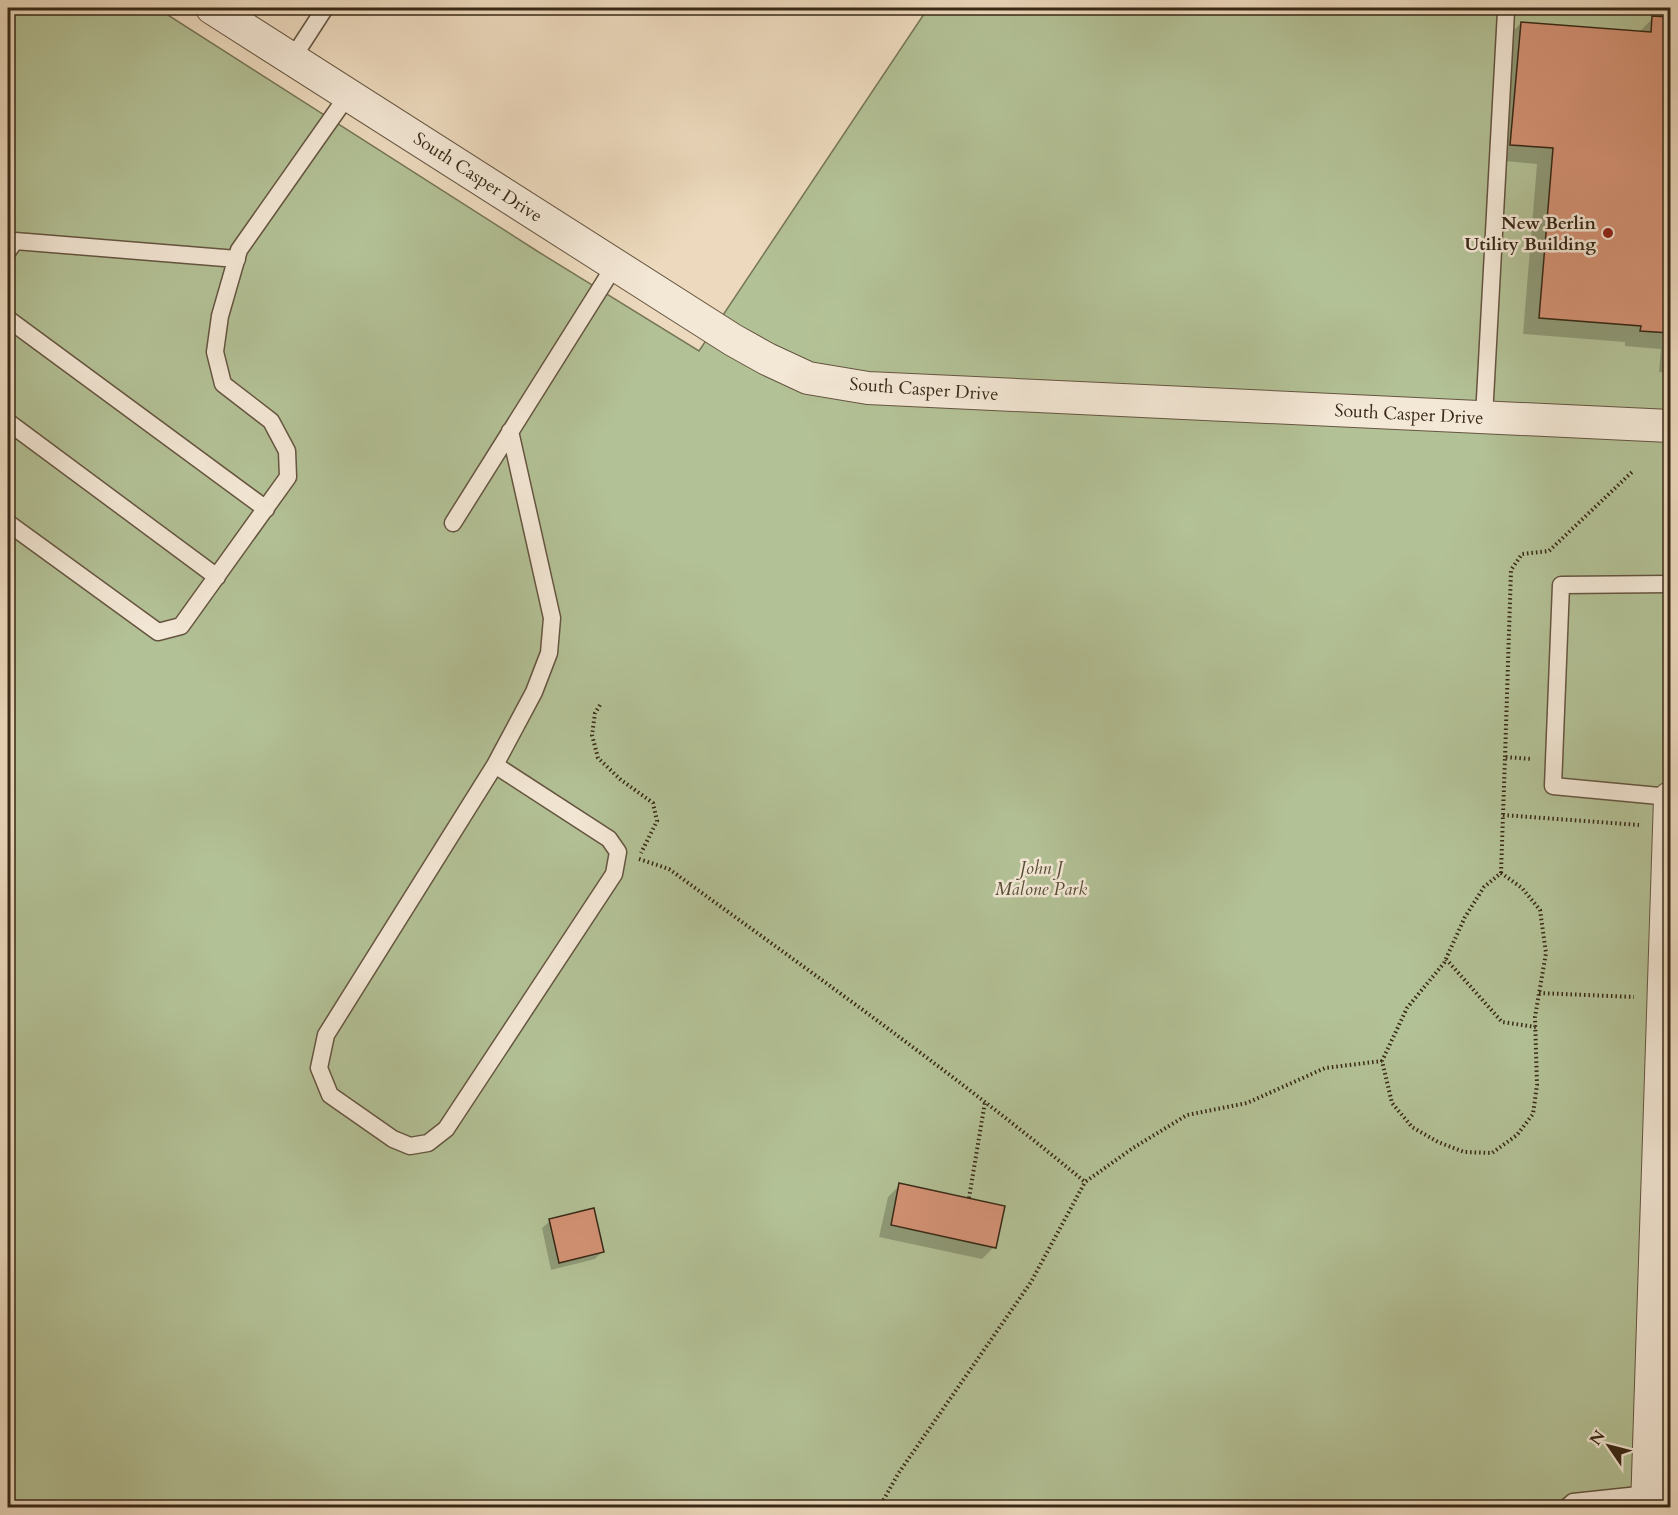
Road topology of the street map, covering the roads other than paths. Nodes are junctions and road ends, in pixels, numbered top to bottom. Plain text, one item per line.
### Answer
1 (212, 8) edge
2 (325, 8) edge
3 (1508, 8) edge
4 (292, 59) junction
5 (348, 95) junction
6 (8, 251) edge
7 (237, 260) junction
8 (615, 265) junction
9 (8, 319) edge
10 (1484, 417) junction
11 (8, 422) edge
12 (1671, 426) edge
13 (510, 431) junction
14 (266, 508) junction
15 (8, 523) edge
16 (453, 523) dead end
17 (217, 577) junction
18 (1671, 584) edge
19 (495, 765) junction
20 (1670, 807) edge
21 (1664, 1208) edge
22 (1655, 1499) edge
23 (1566, 1508) edge

1 - 4 street, South Casper Drive
2 - 4 lane
3 - 10 lane
4 - 5 street, South Casper Drive
5 - 7 lane
5 - 8 street, South Casper Drive
6 - 7 lane
7 - 14 lane
8 - 10 street, South Casper Drive
8 - 13 lane
9 - 14 lane
10 - 12 street, South Casper Drive
11 - 17 lane
13 - 16 lane
13 - 19 lane
14 - 17 lane
15 - 17 lane
18 - 20 lane
19 - 19 lane
20 - 21 street
21 - 22 street
22 - 23 lane

